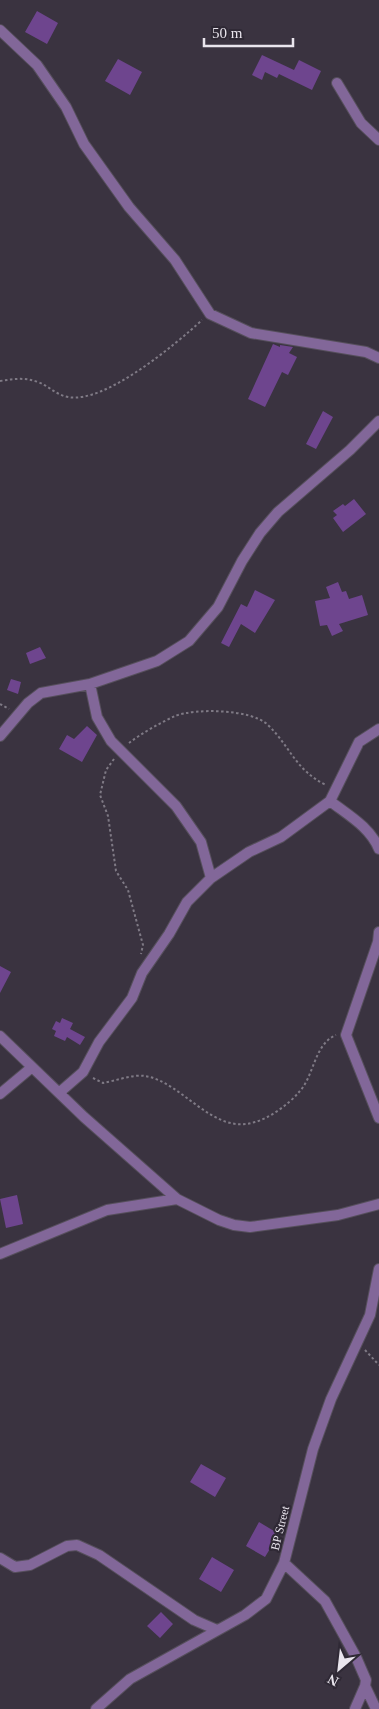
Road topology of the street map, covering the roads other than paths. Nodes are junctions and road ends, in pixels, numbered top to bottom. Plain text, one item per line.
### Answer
1 (0, 30) edge
2 (337, 83) dead end
3 (379, 140) edge
4 (379, 358) edge
5 (379, 421) edge
6 (90, 684) junction
7 (379, 729) edge
8 (0, 736) edge
9 (330, 802) junction
10 (379, 849) edge
11 (211, 878) junction
12 (379, 932) edge
13 (0, 1036) edge
14 (31, 1068) junction
15 (60, 1092) junction
16 (0, 1094) edge
17 (379, 1118) edge
18 (177, 1199) junction
19 (379, 1204) edge
20 (0, 1254) edge
21 (379, 1270) edge
22 (0, 1558) edge
23 (284, 1563) junction
24 (217, 1630) junction
25 (366, 1686) junction
26 (96, 1709) edge
27 (354, 1709) edge
28 (376, 1709) edge

1 - 4 street
2 - 3 street
5 - 6 street
6 - 8 street
6 - 11 street
7 - 9 street
9 - 10 street
9 - 11 street
11 - 15 street
12 - 17 street
13 - 14 street
14 - 15 street
14 - 16 street
15 - 18 street
18 - 19 street
18 - 20 street
21 - 23 street, BP Street
22 - 24 street
23 - 24 street, BP Street
23 - 25 street
24 - 26 street, BP Street
25 - 27 street
25 - 28 street

